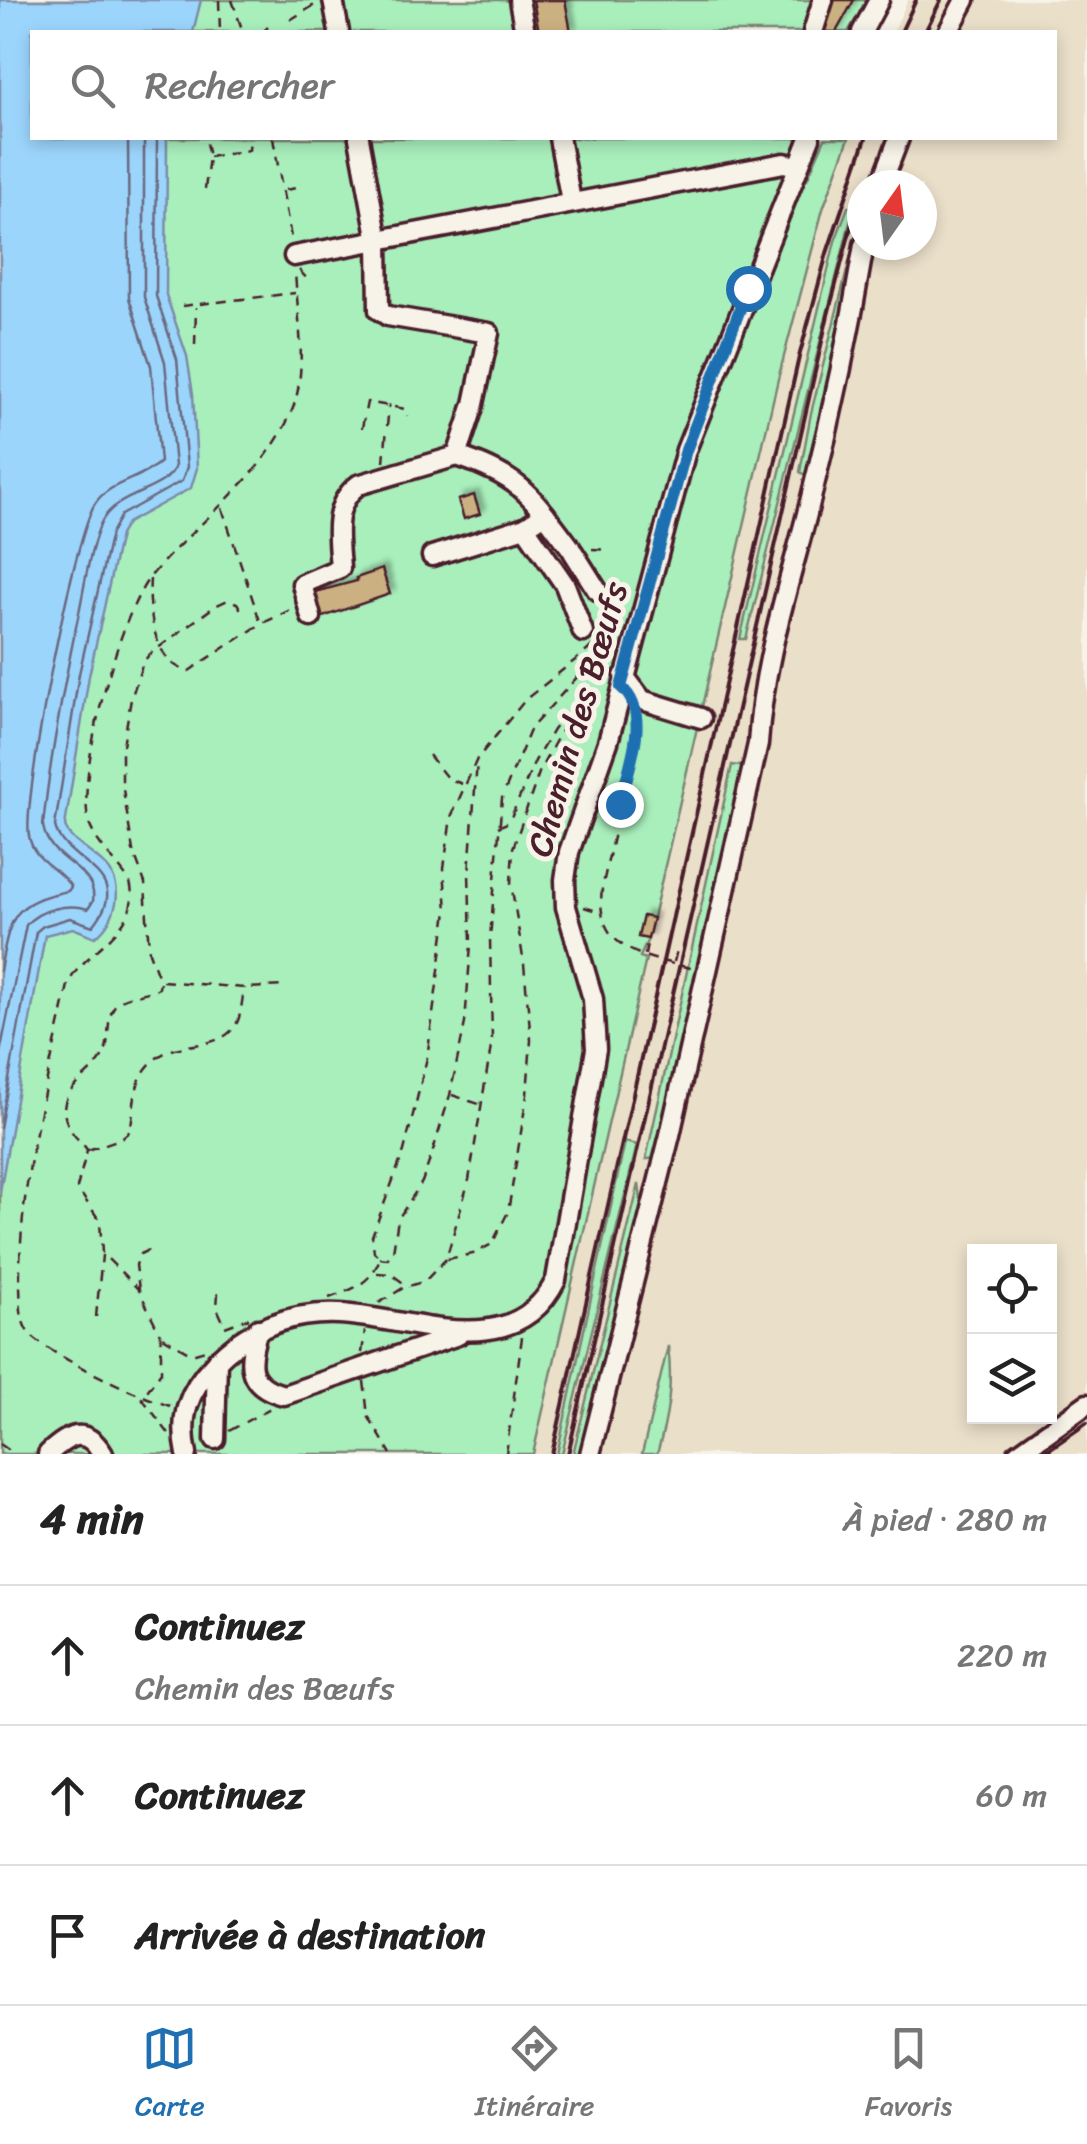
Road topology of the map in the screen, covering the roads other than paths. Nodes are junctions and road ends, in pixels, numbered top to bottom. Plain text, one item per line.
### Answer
1 (333, 0) edge
2 (519, 0) edge
3 (823, 0) edge
4 (879, 0) edge
5 (966, 0) edge
6 (339, 30) edge
7 (525, 30) edge
8 (814, 30) edge
9 (863, 30) edge
10 (949, 30) edge
11 (359, 140) edge
12 (559, 140) edge
13 (809, 140) edge
14 (898, 140) edge
15 (796, 166) junction
16 (887, 170) edge
17 (571, 201) junction
18 (378, 241) junction
19 (861, 260) edge
20 (295, 262) road end
21 (457, 456) junction
22 (545, 514) junction
23 (525, 527) junction
24 (432, 556) dead end
25 (597, 590) road end
26 (307, 611) road end
27 (583, 632) dead end
28 (624, 676) junction
29 (700, 718) dead end
30 (257, 1322) junction
31 (468, 1332) junction
32 (213, 1355) junction
33 (1087, 1404) edge
34 (215, 1439) road end
35 (48, 1454) edge
36 (102, 1454) edge
37 (187, 1454) edge
38 (590, 1454) edge
39 (1017, 1454) edge

1 - 6 street
2 - 7 street
3 - 8 street
4 - 9 street
5 - 10 street
11 - 18 street
12 - 17 street
13 - 15 street, Chemin des Bœufs
14 - 16 street
15 - 17 street
15 - 28 street, Chemin des Bœufs
17 - 18 street
18 - 20 street
18 - 21 street
19 - 38 street
21 - 22 street
21 - 26 street
22 - 23 street
22 - 25 street
23 - 24 street
23 - 27 street
28 - 29 street
28 - 31 street, Chemin des Bœufs
30 - 31 street
30 - 31 street
30 - 32 street
32 - 34 street
32 - 37 street
33 - 39 street
35 - 36 street

